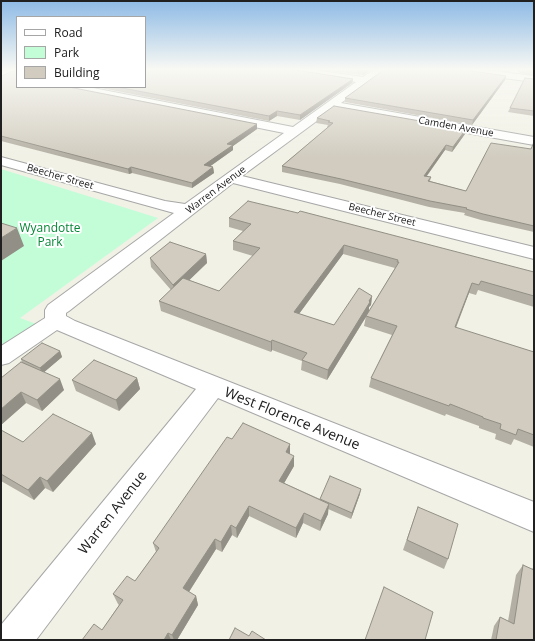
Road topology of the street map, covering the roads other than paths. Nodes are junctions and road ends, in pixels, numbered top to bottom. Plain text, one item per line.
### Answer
1 (132, 99) edge
2 (338, 99) edge
3 (330, 105) junction
4 (295, 131) junction
5 (534, 141) edge
6 (1, 161) edge
7 (230, 178) junction
8 (189, 210) junction
9 (534, 253) edge
10 (56, 318) junction
11 (1, 357) edge
12 (214, 386) junction
13 (534, 517) edge
14 (13, 640) edge

1 - 4 street
2 - 3 street, Warren Avenue
3 - 4 street, Warren Avenue
3 - 5 street, Camden Avenue
4 - 7 street, Warren Avenue
6 - 8 street, Beecher Street
7 - 8 street, Warren Avenue
7 - 9 street, Beecher Street
8 - 10 street, Warren Avenue
10 - 11 street, Warren Avenue
10 - 12 street, West Florence Avenue
12 - 13 street, West Florence Avenue
12 - 14 street, Warren Avenue

